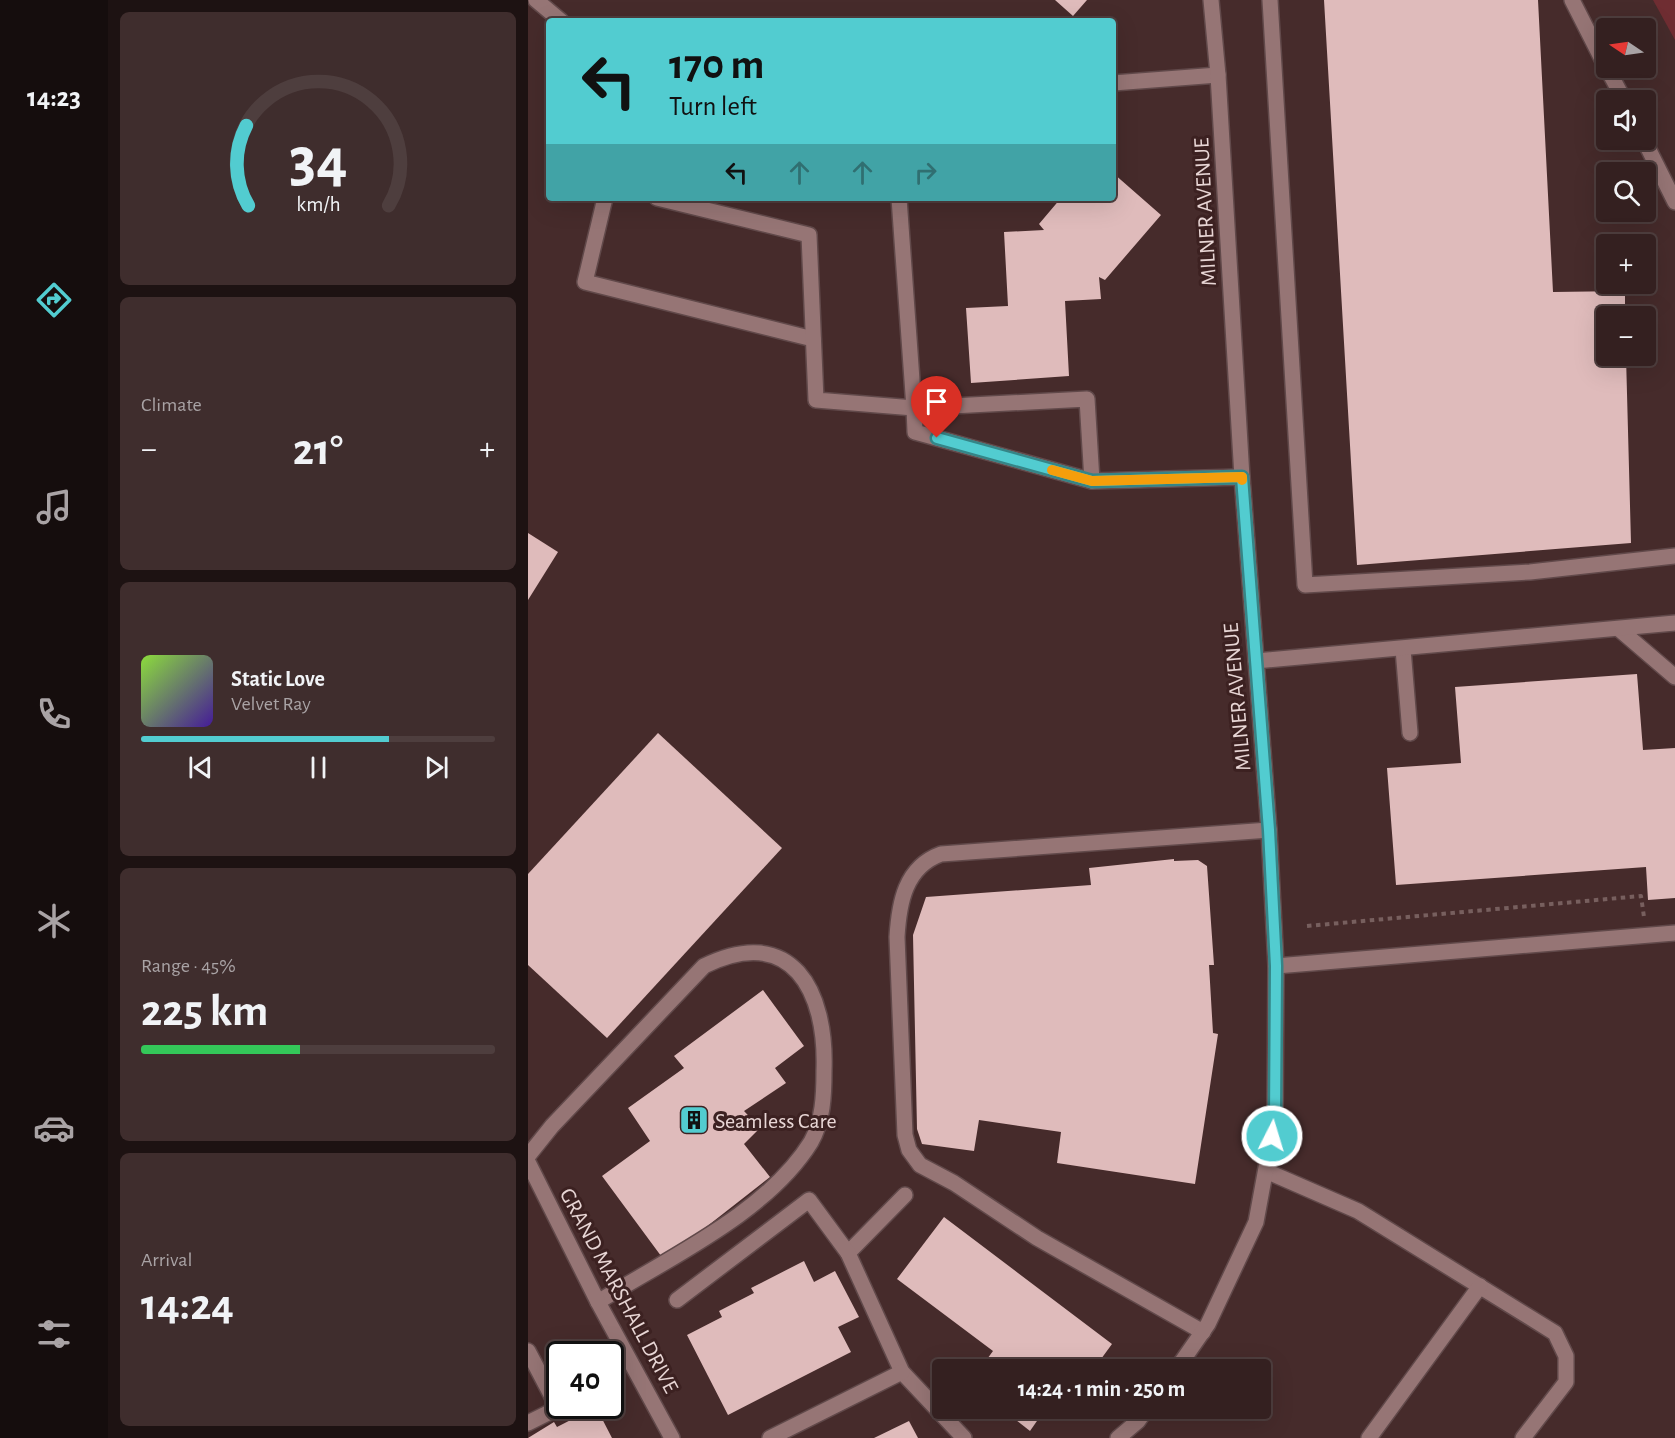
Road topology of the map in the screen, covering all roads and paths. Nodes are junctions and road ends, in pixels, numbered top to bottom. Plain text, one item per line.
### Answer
1 (536, 0) edge
2 (1212, 0) edge
3 (1270, 0) edge
4 (1572, 0) edge
5 (557, 18) edge
6 (1596, 46) edge
7 (1218, 75) junction
8 (1116, 83) edge
9 (1649, 150) edge
10 (604, 201) edge
11 (669, 201) edge
12 (899, 201) edge
13 (1675, 202) edge
14 (813, 339) junction
15 (914, 408) junction
16 (1242, 477) junction
17 (1092, 481) junction
18 (1675, 556) edge
19 (1675, 623) edge
20 (1619, 629) junction
21 (1404, 649) junction
22 (1256, 661) junction
23 (1675, 676) edge
24 (1410, 733) dead end
25 (1269, 830) junction
26 (1307, 926) dead end
27 (1675, 933) edge
28 (1647, 936) junction
29 (1276, 966) junction
30 (528, 1155) edge
31 (528, 1162) edge
32 (1266, 1171) junction
33 (905, 1195) dead end
34 (848, 1253) junction
35 (1480, 1286) junction
36 (677, 1300) dead end
37 (598, 1302) junction
38 (1203, 1332) junction
39 (528, 1351) edge
40 (1184, 1359) edge
41 (902, 1372) junction
42 (1139, 1419) edge
43 (528, 1423) edge
44 (672, 1438) edge
45 (770, 1438) edge
46 (964, 1438) edge
47 (1118, 1438) edge
48 (1368, 1438) edge
49 (1523, 1438) edge

1 - 5 street
2 - 7 street, MILNER AVENUE
3 - 18 street
4 - 6 street
7 - 8 street
7 - 16 street, MILNER AVENUE
9 - 13 street
10 - 14 street
11 - 14 street
12 - 15 street
14 - 15 street
15 - 17 street
15 - 17 street
16 - 17 street
16 - 22 street, MILNER AVENUE
19 - 20 street
20 - 21 street
20 - 23 street
21 - 22 street
21 - 24 street
22 - 25 street, MILNER AVENUE
25 - 29 street, MILNER AVENUE
25 - 38 street
26 - 28 path
27 - 28 street
28 - 29 street
29 - 32 street, MILNER AVENUE
30 - 37 street
31 - 37 street, GRAND MARSHALL DRIVE
32 - 35 street
32 - 38 street, MILNER AVENUE
33 - 34 street
34 - 36 street
34 - 41 street
35 - 48 street
35 - 49 street
37 - 44 street, GRAND MARSHALL DRIVE
38 - 40 street, MILNER AVENUE
39 - 43 street
41 - 45 street
41 - 46 street
42 - 47 street

